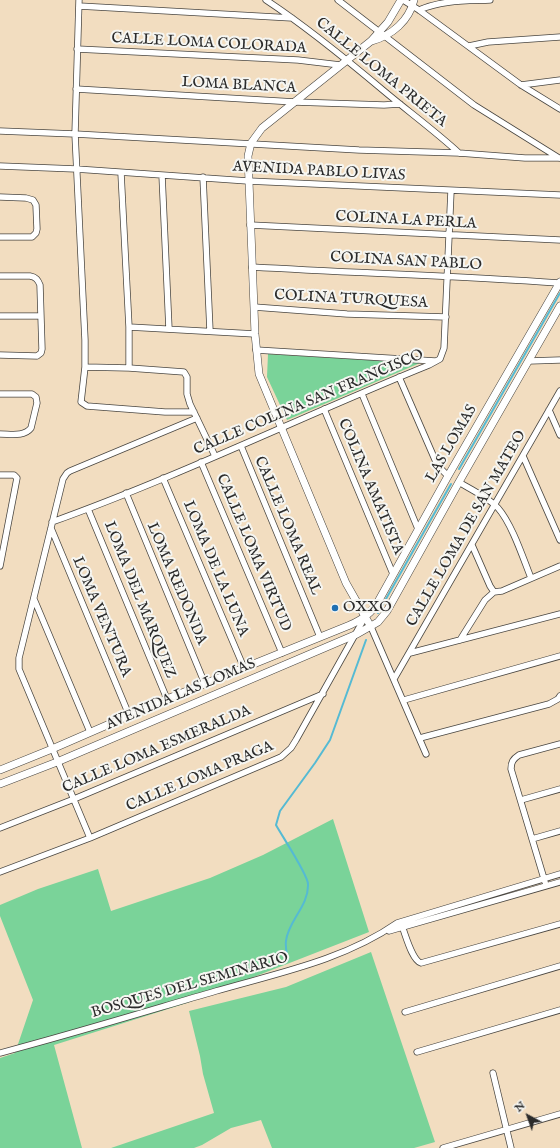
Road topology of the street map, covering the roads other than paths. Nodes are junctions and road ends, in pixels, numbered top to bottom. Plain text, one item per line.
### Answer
1 (266, 0) edge
2 (338, 0) edge
3 (402, 0) edge
4 (490, 0) edge
5 (79, 3) edge
6 (413, 3) edge
7 (419, 10) junction
8 (293, 18) junction
9 (382, 34) junction
10 (560, 37) edge
11 (469, 46) junction
12 (78, 49) junction
13 (347, 60) junction
14 (340, 66) junction
15 (560, 80) edge
16 (521, 85) junction
17 (76, 89) junction
18 (295, 102) junction
19 (400, 104) junction
20 (560, 109) edge
21 (0, 131) edge
22 (75, 134) junction
23 (251, 143) junction
24 (459, 153) junction
25 (559, 158) edge
26 (0, 161) edge
27 (0, 166) edge
28 (7, 166) junction
29 (76, 169) junction
30 (121, 173) junction
31 (162, 175) junction
32 (203, 177) junction
33 (248, 181) junction
34 (451, 191) junction
35 (560, 196) edge
36 (0, 197) edge
37 (250, 225) junction
38 (450, 235) junction
39 (0, 237) edge
40 (560, 240) edge
41 (252, 267) junction
42 (0, 276) edge
43 (448, 276) junction
44 (560, 282) edge
45 (560, 306) edge
46 (254, 307) junction
47 (0, 316) edge
48 (41, 316) junction
49 (446, 317) junction
50 (129, 327) junction
51 (169, 329) junction
52 (210, 331) junction
53 (255, 334) junction
54 (256, 350) junction
55 (0, 355) edge
56 (560, 360) edge
57 (529, 361) junction
58 (436, 362) junction
59 (85, 368) junction
60 (129, 368) junction
61 (399, 377) junction
62 (560, 391) edge
63 (0, 394) edge
64 (362, 394) junction
65 (324, 409) junction
66 (549, 410) junction
67 (194, 412) junction
68 (197, 418) junction
69 (281, 428) junction
70 (0, 434) edge
71 (560, 435) edge
72 (241, 446) junction
73 (215, 456) junction
74 (523, 456) junction
75 (201, 462) junction
76 (0, 475) edge
77 (448, 476) junction
78 (163, 478) junction
79 (459, 482) junction
80 (126, 494) junction
81 (494, 504) junction
82 (88, 509) junction
83 (51, 525) junction
84 (418, 529) junction
85 (560, 540) edge
86 (472, 545) junction
87 (2, 548) edge
88 (0, 566) edge
89 (560, 566) edge
90 (393, 574) junction
91 (531, 578) junction
92 (494, 592) junction
93 (34, 599) junction
94 (560, 614) edge
95 (366, 617) junction
96 (371, 627) junction
97 (357, 634) junction
98 (320, 637) junction
99 (460, 640) junction
100 (282, 652) junction
101 (410, 653) junction
102 (560, 656) edge
103 (244, 668) junction
104 (394, 679) junction
105 (205, 684) junction
106 (323, 693) junction
107 (560, 696) edge
108 (166, 699) junction
109 (404, 700) junction
110 (129, 715) junction
111 (90, 732) junction
112 (420, 738) junction
113 (560, 744) edge
114 (52, 749) junction
115 (426, 754) dead end
116 (58, 762) junction
117 (0, 770) edge
118 (0, 784) edge
119 (560, 789) edge
120 (74, 799) junction
121 (521, 800) junction
122 (0, 828) edge
123 (560, 830) edge
124 (90, 838) junction
125 (532, 838) junction
126 (0, 872) edge
127 (560, 874) edge
128 (544, 879) junction
129 (560, 882) edge
130 (546, 886) junction
131 (560, 924) edge
132 (402, 926) junction
133 (383, 932) junction
134 (560, 966) edge
135 (560, 1010) edge
136 (406, 1012) dead end
137 (416, 1052) dead end
138 (0, 1053) edge
139 (493, 1073) dead end
140 (560, 1114) edge
141 (506, 1129) junction
142 (443, 1148) edge
143 (511, 1148) edge

1 - 8 street, CALLE LOMA PRIETA
2 - 9 street
3 - 6 street
3 - 9 street
4 - 7 street
5 - 8 street
5 - 12 street
6 - 7 street
6 - 9 street
7 - 11 street
8 - 13 street, CALLE LOMA PRIETA
9 - 13 street
9 - 25 street
10 - 11 street
11 - 16 street
12 - 14 street, CALLE LOMA COLORADA
12 - 17 street
13 - 14 street
13 - 19 street, CALLE LOMA PRIETA
14 - 18 street
15 - 16 street
16 - 20 street
17 - 18 street, LOMA BLANCA
17 - 22 street
18 - 19 street, LOMA BLANCA
18 - 23 street
19 - 24 street, CALLE LOMA PRIETA
21 - 22 street, AVENIDA PABLO LIVAS
22 - 23 street, AVENIDA PABLO LIVAS
22 - 29 street
23 - 24 street, AVENIDA PABLO LIVAS
23 - 33 street
24 - 25 street, AVENIDA PABLO LIVAS
26 - 28 street
27 - 28 street
28 - 29 street, AVENIDA PABLO LIVAS
29 - 30 street, AVENIDA PABLO LIVAS
29 - 59 street
30 - 31 street, AVENIDA PABLO LIVAS
30 - 50 street
31 - 32 street, AVENIDA PABLO LIVAS
31 - 51 street
32 - 33 street, AVENIDA PABLO LIVAS
32 - 52 street
33 - 34 street, AVENIDA PABLO LIVAS
33 - 37 street
34 - 35 street, AVENIDA PABLO LIVAS
34 - 38 street, CALLE COLINA SAN FRANCISCO
36 - 39 street
37 - 38 street, COLINA LA PERLA
37 - 41 street
38 - 40 street, COLINA LA PERLA
38 - 43 street, CALLE COLINA SAN FRANCISCO
41 - 43 street, COLINA SAN PABLO
41 - 46 street
42 - 48 street
43 - 44 street, COLINA SAN PABLO
43 - 49 street, CALLE COLINA SAN FRANCISCO
44 - 77 street, LAS LOMAS
45 - 57 street, LAS LOMAS
46 - 49 street, COLINA TURQUESA
46 - 53 street
47 - 48 street
48 - 55 street
49 - 58 street, CALLE COLINA SAN FRANCISCO
50 - 51 street
50 - 60 street
51 - 52 street
52 - 53 street
53 - 54 street
54 - 58 street
54 - 69 street
56 - 57 street
57 - 79 street, LAS LOMAS
58 - 61 street, CALLE COLINA SAN FRANCISCO
59 - 60 street
59 - 67 street
60 - 67 street
61 - 64 street, CALLE COLINA SAN FRANCISCO
61 - 77 street
62 - 66 street, CALLE LOMA DE SAN MATEO
63 - 70 street
64 - 65 street, CALLE COLINA SAN FRANCISCO
64 - 84 street
65 - 69 street, CALLE COLINA SAN FRANCISCO
65 - 90 street, COLINA AMATISTA
66 - 71 street
66 - 74 street, CALLE LOMA DE SAN MATEO
67 - 68 street
68 - 73 street
68 - 83 street
69 - 72 street, CALLE COLINA SAN FRANCISCO
69 - 95 street
72 - 73 street, CALLE COLINA SAN FRANCISCO
72 - 98 street, CALLE LOMA REAL
73 - 75 street, CALLE COLINA SAN FRANCISCO
74 - 81 street, CALLE LOMA DE SAN MATEO
74 - 85 street
75 - 78 street, CALLE COLINA SAN FRANCISCO
75 - 100 street, CALLE LOMA VIRTUD
76 - 87 street
77 - 84 street, LAS LOMAS
78 - 80 street, CALLE COLINA SAN FRANCISCO
78 - 103 street, LOMA DE LA LUNA
79 - 81 street
79 - 96 street, LAS LOMAS
80 - 82 street, CALLE COLINA SAN FRANCISCO
80 - 105 street, LOMA REDONDA
81 - 86 street, CALLE LOMA DE SAN MATEO
81 - 91 street
82 - 83 street, CALLE COLINA SAN FRANCISCO
82 - 108 street, LOMA DEL MARQUEZ
83 - 93 street
83 - 110 street, LOMA VENTURA
84 - 90 street, LAS LOMAS
86 - 92 street
86 - 101 street, CALLE LOMA DE SAN MATEO
87 - 88 street
89 - 91 street
90 - 95 street, LAS LOMAS
91 - 92 street
92 - 99 street
93 - 111 street
93 - 114 street
94 - 99 street
95 - 96 street
95 - 97 street, CALLE LOMA PRAGA
95 - 98 street, AVENIDA LAS LOMAS
96 - 97 street, AVENIDA LAS LOMAS
96 - 104 street
97 - 106 street, CALLE LOMA PRAGA
97 - 116 street, AVENIDA LAS LOMAS
98 - 100 street, AVENIDA LAS LOMAS
99 - 101 street
100 - 103 street, AVENIDA LAS LOMAS
101 - 104 street, CALLE LOMA DE SAN MATEO
102 - 109 street
103 - 105 street, AVENIDA LAS LOMAS
104 - 109 street
105 - 108 street, AVENIDA LAS LOMAS
106 - 120 street, CALLE LOMA ESMERALDA
106 - 124 street, CALLE LOMA PRAGA
107 - 112 street
108 - 110 street, AVENIDA LAS LOMAS
109 - 112 street
110 - 111 street, AVENIDA LAS LOMAS
111 - 114 street, AVENIDA LAS LOMAS
112 - 115 street
113 - 121 street
114 - 116 street
114 - 117 street, AVENIDA LAS LOMAS
116 - 118 street, AVENIDA LAS LOMAS
116 - 120 street
119 - 121 street
120 - 122 street, CALLE LOMA ESMERALDA
120 - 124 street
121 - 125 street
123 - 125 street
124 - 126 street, CALLE LOMA PRAGA
125 - 128 street
127 - 128 street
128 - 130 street
128 - 133 street
129 - 130 street
130 - 132 street
131 - 132 street
132 - 133 street
133 - 138 street, BOSQUES DEL SEMINARIO
134 - 136 street
135 - 137 street
139 - 141 street
140 - 141 street
141 - 142 street
141 - 143 street

